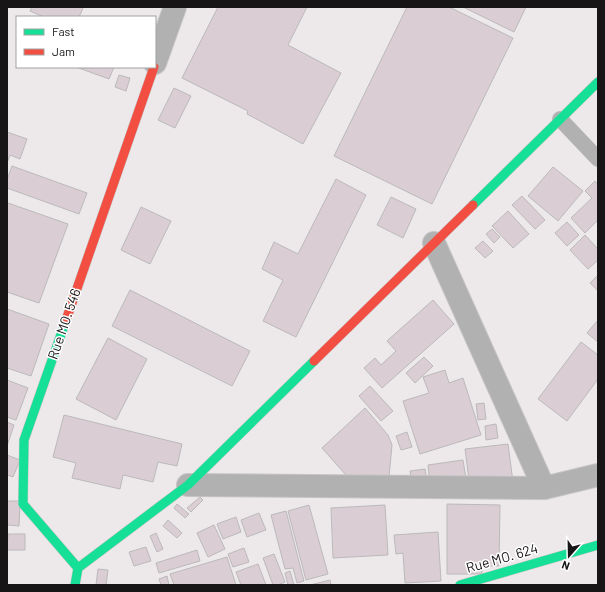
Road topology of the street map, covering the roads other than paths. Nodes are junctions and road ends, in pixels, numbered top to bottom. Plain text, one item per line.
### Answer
1 (175, 7) edge
2 (156, 60) edge
3 (154, 68) edge
4 (598, 82) edge
5 (560, 119) junction
6 (598, 159) edge
7 (434, 243) junction
8 (598, 475) edge
9 (188, 485) junction
10 (544, 488) junction
11 (598, 545) edge
12 (78, 568) junction
13 (75, 585) edge
14 (460, 585) edge

1 - 2 street
3 - 12 street, Rue MO. 546
4 - 5 street
5 - 6 lane
5 - 7 street
7 - 9 street
7 - 10 street
8 - 10 street
9 - 10 street
9 - 12 street
11 - 14 street, Rue MO. 624
12 - 13 street

